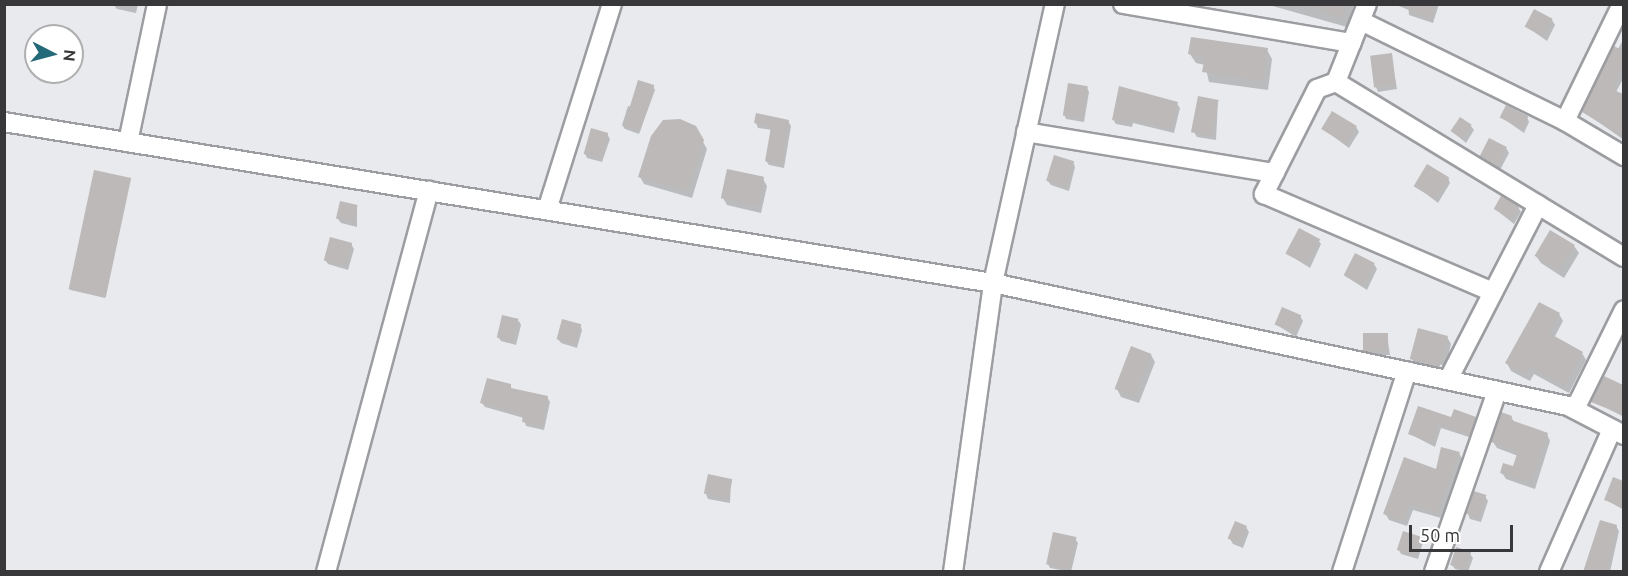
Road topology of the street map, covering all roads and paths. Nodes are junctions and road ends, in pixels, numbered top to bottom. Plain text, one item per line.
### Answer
1 (157, 4) edge
2 (612, 4) edge
3 (1055, 4) edge
4 (1123, 4) edge
5 (1622, 4) edge
6 (1364, 13) edge
7 (1352, 43) junction
8 (1336, 82) junction
9 (1565, 121) junction
10 (4, 122) edge
11 (1026, 132) junction
12 (128, 142) junction
13 (1623, 156) edge
14 (1275, 173) junction
15 (429, 191) junction
16 (1538, 205) junction
17 (547, 210) junction
18 (1623, 257) edge
19 (993, 283) junction
20 (1493, 292) junction
21 (1623, 310) edge
22 (1407, 371) junction
23 (1448, 380) junction
24 (1497, 391) junction
25 (1575, 409) junction
26 (1618, 432) edge
27 (326, 572) edge
28 (953, 572) edge
29 (1342, 572) edge
30 (1434, 572) edge
31 (1549, 572) edge

1 - 12 street
2 - 17 street
3 - 11 street
4 - 7 street
5 - 9 street
6 - 7 street
6 - 9 street
7 - 8 street
8 - 14 street
8 - 16 street
9 - 13 street
10 - 12 street
11 - 14 street
11 - 19 street
12 - 15 street
14 - 20 street
15 - 17 street
15 - 27 street
16 - 18 street
16 - 20 street
17 - 19 street
19 - 22 street
19 - 28 street
20 - 23 street
21 - 25 street
22 - 23 street
22 - 29 street
23 - 24 street
24 - 25 street
24 - 30 street
25 - 26 street
26 - 31 street

